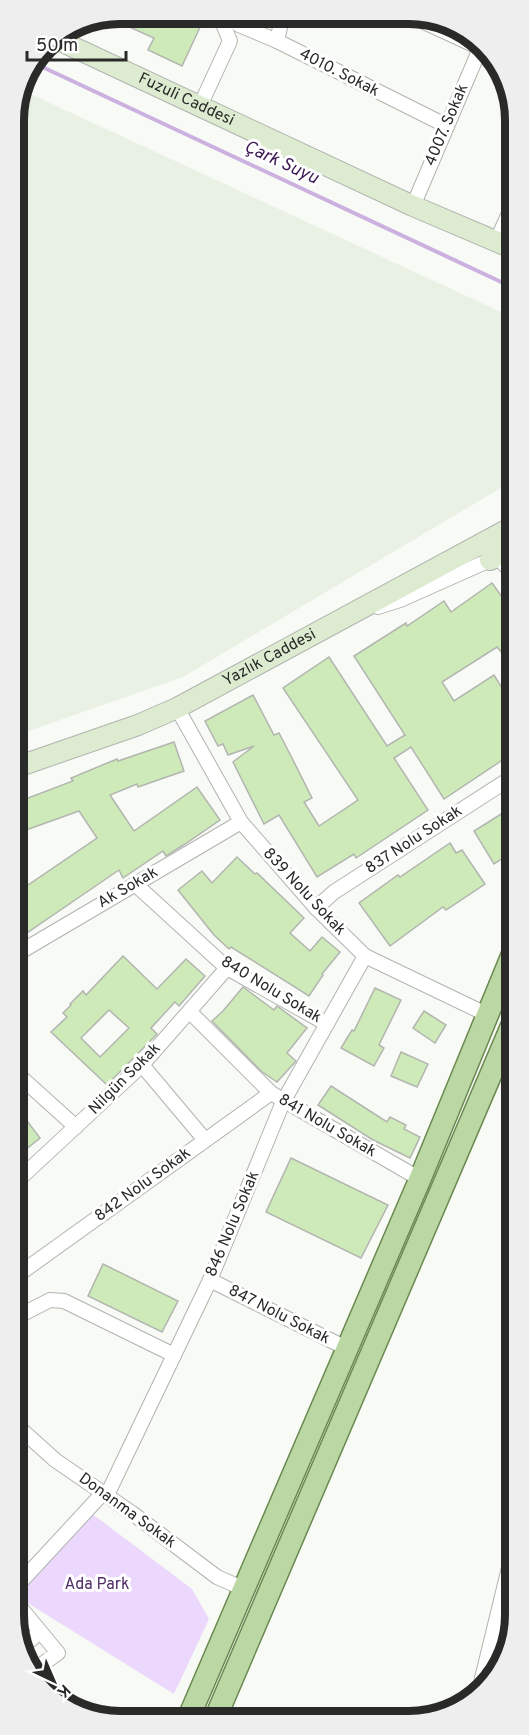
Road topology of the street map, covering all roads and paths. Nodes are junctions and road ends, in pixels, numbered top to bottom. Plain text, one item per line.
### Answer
1 (223, 24) edge
2 (235, 24) edge
3 (240, 24) edge
4 (281, 24) edge
5 (230, 41) junction
6 (277, 41) junction
7 (64, 43) edge
8 (478, 53) edge
9 (200, 106) junction
10 (447, 126) junction
11 (413, 206) junction
12 (505, 246) edge
13 (505, 531) edge
14 (505, 547) edge
15 (490, 560) junction
16 (505, 565) edge
17 (355, 613) junction
18 (177, 708) junction
19 (24, 765) edge
20 (505, 782) edge
21 (241, 822) junction
22 (135, 884) junction
23 (316, 908) junction
24 (24, 950) edge
25 (365, 956) junction
26 (227, 968) junction
27 (505, 971) edge
28 (190, 1012) junction
29 (488, 1015) junction
30 (327, 1024) junction
31 (505, 1041) edge
32 (142, 1065) junction
33 (24, 1080) edge
34 (271, 1094) junction
35 (283, 1102) junction
36 (76, 1127) junction
37 (206, 1140) junction
38 (24, 1175) edge
39 (420, 1179) junction
40 (24, 1271) edge
41 (210, 1280) junction
42 (24, 1313) edge
43 (348, 1349) junction
44 (174, 1355) junction
45 (24, 1432) edge
46 (105, 1494) junction
47 (24, 1579) edge
48 (505, 1584) edge
49 (244, 1589) junction
50 (24, 1612) edge
51 (40, 1632) junction
52 (28, 1642) edge
53 (39, 1666) edge
54 (483, 1676) edge
55 (191, 1711) edge
56 (218, 1711) edge

1 - 5 street
2 - 5 street
3 - 6 street, 4010. Sokak
4 - 6 street
5 - 9 street
6 - 10 street, 4010. Sokak
7 - 9 main road, Fuzuli Caddesi
8 - 10 street, 4007. Sokak
9 - 11 main road, Fuzuli Caddesi
10 - 11 street, 4007. Sokak
11 - 12 main road, Fuzuli Caddesi
13 - 17 main road, Yazlık Caddesi
14 - 15 main road
15 - 16 street
15 - 17 street
17 - 18 main road, Yazlık Caddesi
18 - 19 main road, Yazlık Caddesi
18 - 21 street, 839 Nolu Sokak
20 - 23 street, 837 Nolu Sokak
21 - 22 street, Ak Sokak
21 - 23 street, 839 Nolu Sokak
22 - 24 street, Ak Sokak
22 - 26 street, 840 Nolu Sokak
23 - 25 street, 839 Nolu Sokak
25 - 29 street, 839 Nolu Sokak
25 - 30 street, 846 Nolu Sokak
26 - 28 street, Nilgün Sokak
26 - 30 street, 840 Nolu Sokak
27 - 29 main road
28 - 32 street, Nilgün Sokak
28 - 34 street, 841 Nolu Sokak
29 - 39 main road
30 - 35 street, 846 Nolu Sokak
31 - 56 main road
32 - 36 street, Nilgün Sokak
32 - 37 street
33 - 36 street
34 - 35 street, 841 Nolu Sokak
34 - 37 street, 842 Nolu Sokak
35 - 39 street, 841 Nolu Sokak
35 - 41 street, 846 Nolu Sokak
36 - 38 street, Nilgün Sokak
37 - 40 street, 842 Nolu Sokak
39 - 43 main road
41 - 43 street, 847 Nolu Sokak
41 - 44 street, 846 Nolu Sokak
42 - 44 street
43 - 49 main road
44 - 46 street, 846 Nolu Sokak
45 - 46 street, Donanma Sokak
46 - 47 street, 846 Nolu Sokak
46 - 49 street, Donanma Sokak
48 - 54 street
49 - 55 main road
50 - 51 street
51 - 52 street
51 - 53 street

